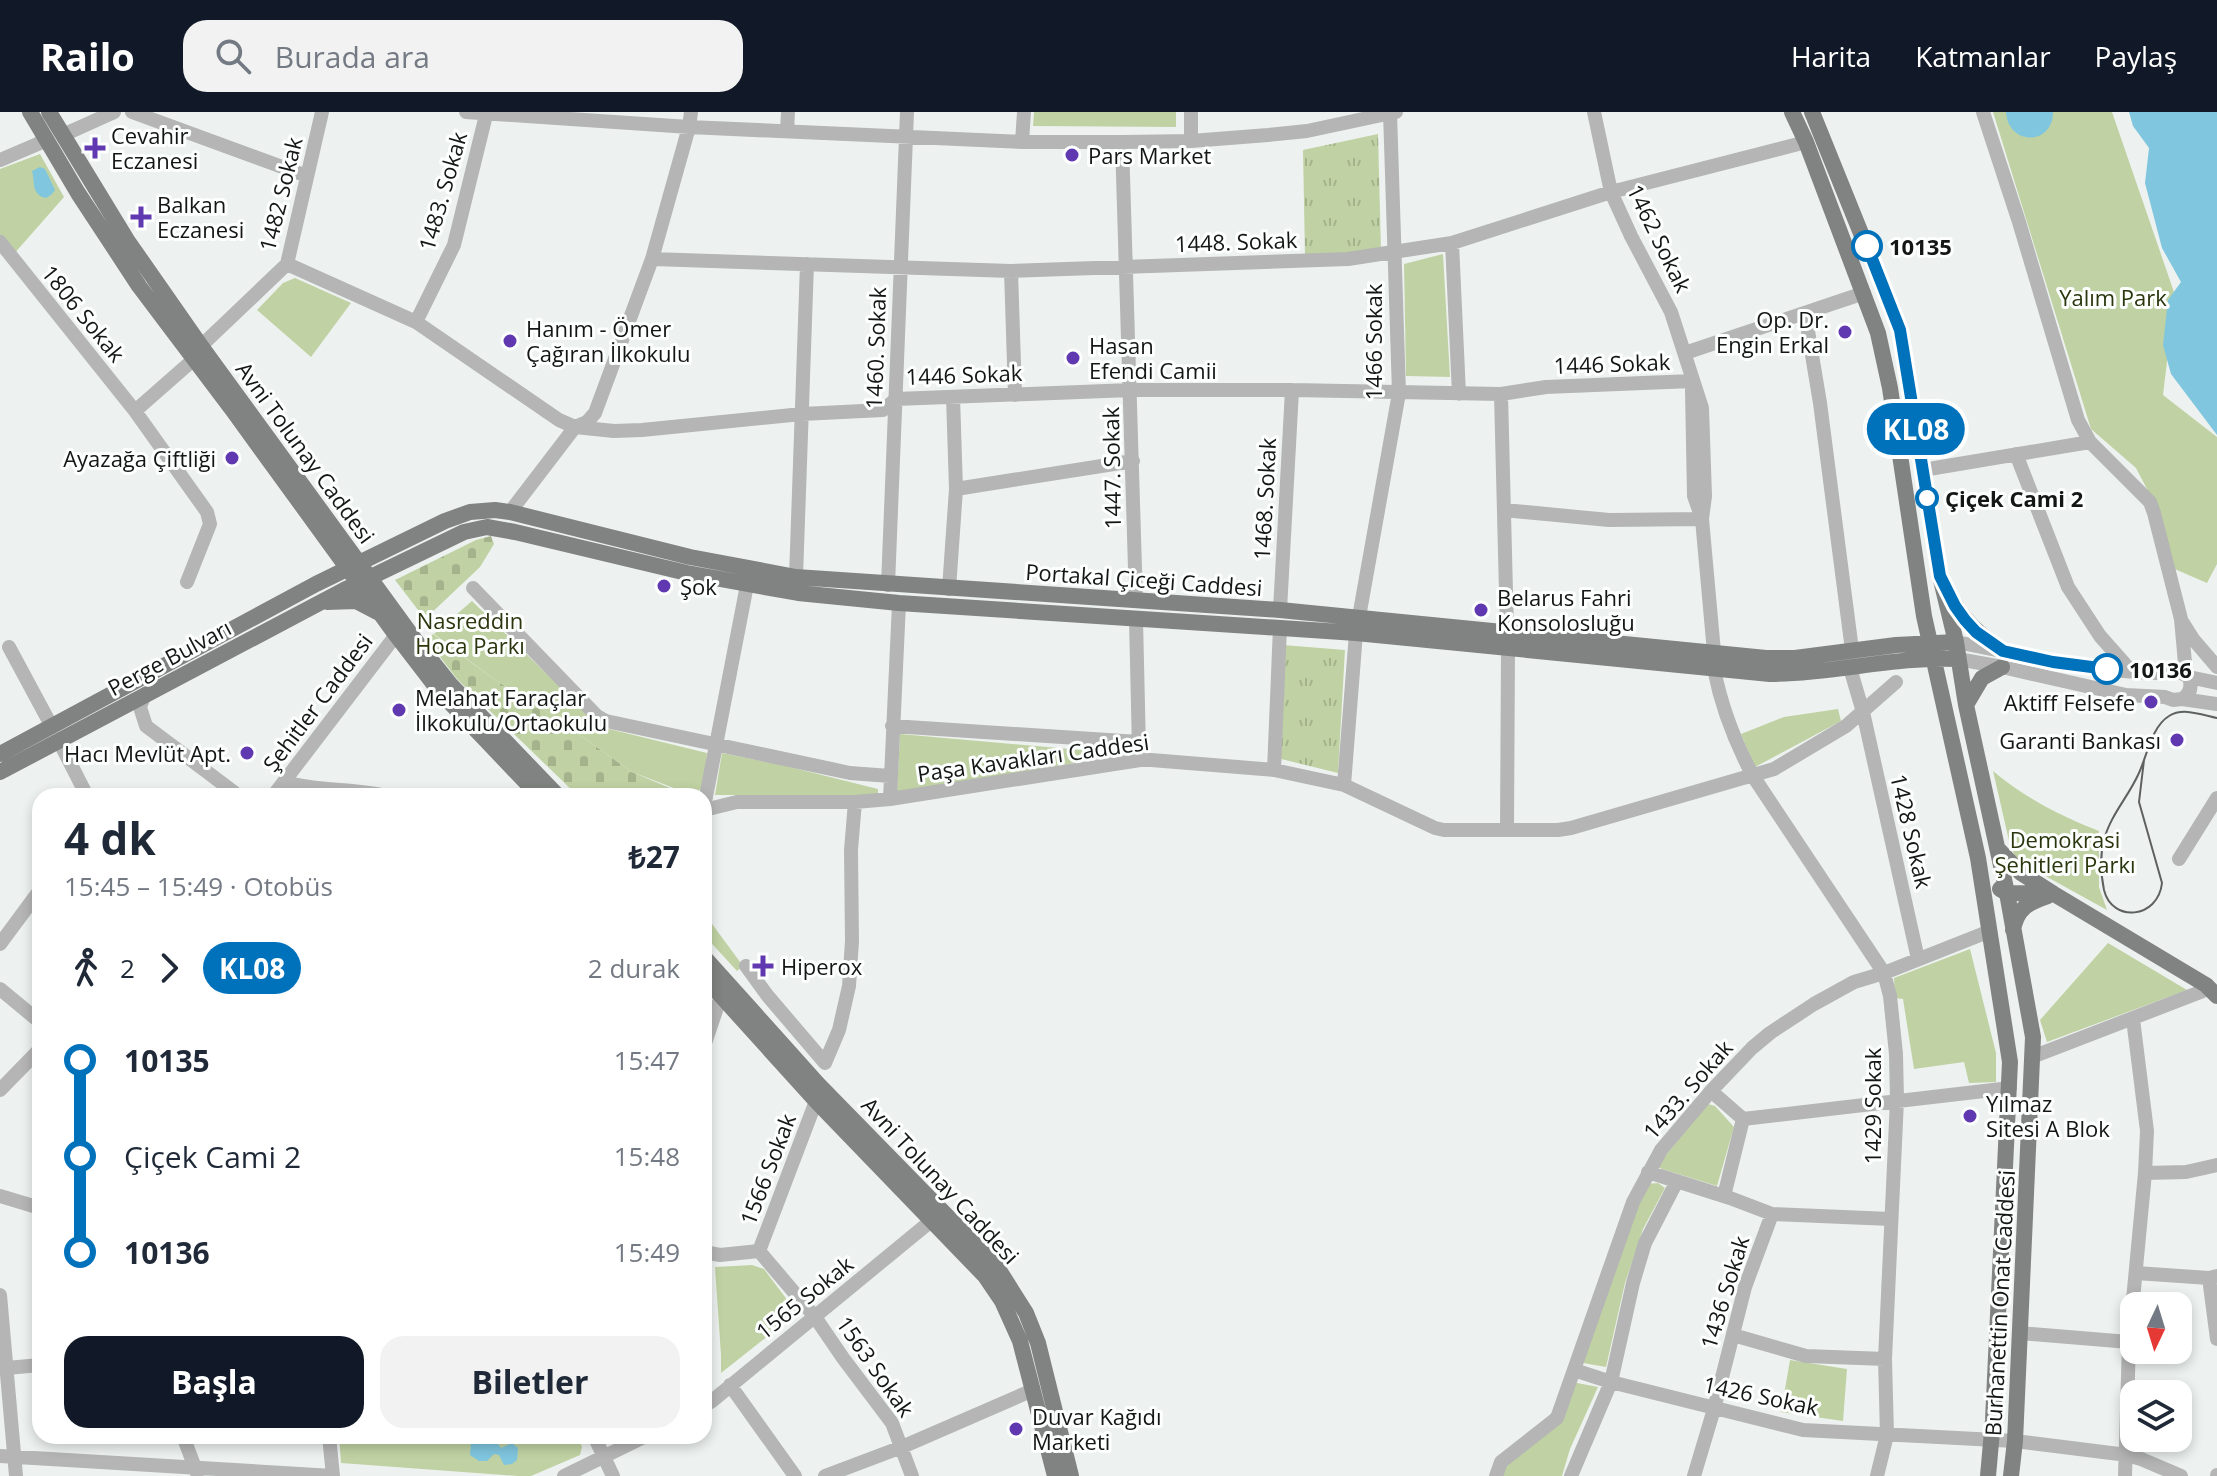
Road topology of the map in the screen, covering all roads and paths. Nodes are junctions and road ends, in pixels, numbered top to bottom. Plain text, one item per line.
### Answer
1 (30, 112) edge
2 (49, 112) edge
3 (114, 112) edge
4 (132, 112) edge
5 (322, 112) edge
6 (466, 112) edge
7 (788, 112) edge
8 (907, 112) edge
9 (1024, 112) edge
10 (1191, 112) edge
11 (1594, 112) edge
12 (1792, 112) edge
13 (1812, 112) edge
14 (1983, 112) edge
15 (1392, 113) edge
16 (486, 115) junction
17 (530, 115) edge
18 (176, 119) edge
19 (690, 120) edge
20 (787, 131) junction
21 (906, 137) junction
22 (55, 138) junction
23 (1191, 141) junction
24 (1022, 142) junction
25 (1122, 142) junction
26 (1806, 142) junction
27 (0, 160) edge
28 (307, 176) junction
29 (1611, 192) junction
30 (0, 242) edge
31 (1452, 243) junction
32 (1394, 253) junction
33 (652, 259) junction
34 (287, 264) junction
35 (807, 264) junction
36 (1127, 266) junction
37 (900, 268) junction
38 (1011, 271) junction
39 (1864, 293) junction
40 (1805, 313) junction
41 (416, 322) junction
42 (197, 353) junction
43 (1685, 353) junction
44 (1692, 381) junction
45 (1131, 390) junction
46 (1292, 390) junction
47 (1399, 393) junction
48 (1459, 394) junction
49 (1501, 394) junction
50 (1015, 395) junction
51 (953, 397) junction
52 (896, 399) junction
53 (135, 411) junction
54 (802, 414) junction
55 (575, 427) junction
56 (2090, 442) junction
57 (2016, 454) junction
58 (1133, 461) junction
59 (1923, 470) junction
60 (956, 489) junction
61 (1504, 510) junction
62 (510, 512) junction
63 (310, 518) junction
64 (1702, 519) junction
65 (353, 565) junction
66 (1940, 576) junction
67 (796, 577) junction
68 (365, 580) junction
69 (187, 582) dead end
70 (316, 584) junction
71 (747, 585) junction
72 (888, 585) junction
73 (473, 588) dead end
74 (949, 589) junction
75 (1136, 601) junction
76 (321, 602) junction
77 (899, 603) junction
78 (1280, 610) junction
79 (381, 615) junction
80 (1924, 616) junction
81 (1136, 619) junction
82 (2181, 619) junction
83 (1357, 625) junction
84 (1280, 627) junction
85 (396, 635) junction
86 (1507, 640) junction
87 (9, 647) dead end
88 (1852, 650) junction
89 (1957, 650) junction
90 (1899, 653) junction
91 (1932, 654) junction
92 (2002, 659) junction
93 (1714, 660) junction
94 (2217, 667) edge
95 (1850, 668) junction
96 (2131, 671) junction
97 (2178, 673) junction
98 (1896, 682) dead end
99 (2217, 683) edge
100 (1938, 686) junction
101 (145, 694) junction
102 (2165, 697) junction
103 (2182, 699) junction
104 (2217, 704) edge
105 (1966, 705) junction
106 (1863, 712) junction
107 (892, 726) junction
108 (56, 734) junction
109 (1139, 742) junction
110 (716, 745) junction
111 (0, 754) edge
112 (1140, 760) junction
113 (1274, 770) junction
114 (0, 772) edge
115 (890, 776) junction
116 (1753, 776) junction
117 (285, 782) junction
118 (1344, 785) junction
119 (83, 788) edge
120 (228, 788) edge
121 (280, 788) edge
122 (305, 788) edge
123 (531, 788) edge
124 (550, 788) edge
125 (708, 788) edge
126 (2217, 798) edge
127 (890, 799) junction
128 (855, 802) junction
129 (712, 807) edge
130 (2211, 820) edge
131 (1507, 830) junction
132 (1996, 847) junction
133 (1978, 858) junction
134 (2179, 859) dead end
135 (2007, 893) junction
136 (2054, 894) junction
137 (32, 901) edge
138 (1990, 931) junction
139 (2013, 932) junction
140 (0, 944) edge
141 (1918, 959) junction
142 (712, 966) edge
143 (746, 966) dead end
144 (1884, 973) junction
145 (712, 986) edge
146 (0, 989) edge
147 (2212, 991) edge
148 (721, 996) junction
149 (32, 1015) edge
150 (2133, 1019) junction
151 (712, 1022) edge
152 (32, 1057) edge
153 (2032, 1057) junction
154 (2010, 1088) junction
155 (0, 1090) edge
156 (1711, 1091) junction
157 (1897, 1100) junction
158 (816, 1101) junction
159 (1743, 1119) junction
160 (2217, 1165) edge
161 (1648, 1172) junction
162 (2145, 1173) junction
163 (1677, 1181) junction
164 (0, 1196) edge
165 (1724, 1196) junction
166 (32, 1206) edge
167 (1772, 1214) junction
168 (1891, 1219) junction
169 (931, 1221) junction
170 (759, 1251) junction
171 (712, 1254) edge
172 (2136, 1273) junction
173 (2213, 1277) edge
174 (2134, 1292) edge
175 (0, 1295) edge
176 (815, 1317) junction
177 (2020, 1333) junction
178 (1733, 1335) junction
179 (2217, 1339) edge
180 (2120, 1341) edge
181 (1885, 1359) junction
182 (2129, 1364) edge
183 (32, 1366) edge
184 (7, 1368) junction
185 (1574, 1370) junction
186 (1611, 1382) junction
187 (730, 1385) junction
188 (1033, 1390) junction
189 (712, 1401) edge
190 (1714, 1409) junction
191 (1887, 1435) junction
192 (1992, 1441) junction
193 (2015, 1441) junction
194 (186, 1444) edge
195 (330, 1444) edge
196 (598, 1444) edge
197 (629, 1444) edge
198 (902, 1447) junction
199 (2127, 1455) junction
200 (0, 1456) edge
201 (16, 1456) junction
202 (603, 1456) junction
203 (196, 1471) edge
204 (16, 1476) edge
205 (333, 1476) edge
206 (564, 1476) edge
207 (613, 1476) edge
208 (795, 1476) edge
209 (825, 1476) edge
210 (912, 1476) edge
211 (1055, 1476) edge
212 (1071, 1476) edge
213 (1496, 1476) edge
214 (1571, 1476) edge
215 (1694, 1476) edge
216 (1877, 1476) edge
217 (1988, 1476) edge
218 (2011, 1476) edge
219 (2125, 1476) edge
220 (2181, 1476) edge

1 - 22 main road, Avni Tolunay Caddesi
2 - 22 main road, Avni Tolunay Caddesi
3 - 22 street
4 - 18 street
5 - 28 street, 1482 Sokak
6 - 16 street
7 - 20 street
8 - 21 street, 1460. Sokak
9 - 24 street
10 - 23 street
11 - 29 street, 1462 Sokak
12 - 26 main road, Burhanettin Onat Caddesi
13 - 59 main road
14 - 56 street
15 - 23 street
15 - 32 street, 1466 Sokak
16 - 17 street
16 - 41 street, 1483. Sokak
17 - 19 street
18 - 28 street
19 - 20 street
19 - 33 street
20 - 21 street
21 - 24 street
21 - 37 street, 1460. Sokak
22 - 27 street
22 - 42 main road, Avni Tolunay Caddesi
23 - 25 street
24 - 25 street
25 - 36 street, 1447. Sokak
26 - 29 street, 1448. Sokak
26 - 39 main road, Burhanettin Onat Caddesi
28 - 34 street, 1482 Sokak
29 - 31 street, 1448. Sokak
29 - 43 street, 1462 Sokak
30 - 53 street, 1806 Sokak
31 - 32 street, 1448. Sokak
31 - 48 street
32 - 36 street, 1448. Sokak
32 - 47 street, 1466 Sokak
33 - 35 street, 1448. Sokak
33 - 55 street
34 - 41 street, 1446 Sokak
34 - 42 street, 1482 Sokak
35 - 37 street, 1448. Sokak
35 - 54 street
36 - 38 street, 1448. Sokak
36 - 45 street, 1447. Sokak
37 - 38 street, 1448. Sokak
37 - 52 street, 1460. Sokak
38 - 50 street
39 - 40 street
39 - 80 main road, Burhanettin Onat Caddesi
40 - 43 street
40 - 88 street
41 - 55 street, 1446 Sokak
42 - 53 street, 1482 Sokak
42 - 63 main road, Avni Tolunay Caddesi
42 - 65 main road, Avni Tolunay Caddesi
43 - 44 street, 1462 Sokak
44 - 49 street, 1446 Sokak
44 - 64 street, 1462 Sokak
45 - 46 street, 1446 Sokak
45 - 50 street, 1446 Sokak
45 - 58 street, 1447. Sokak
46 - 47 street, 1446 Sokak
46 - 78 street, 1468. Sokak
47 - 48 street, 1446 Sokak
47 - 83 street, 1466 Sokak
48 - 49 street, 1446 Sokak
49 - 61 street
50 - 51 street, 1446 Sokak
51 - 52 street, 1446 Sokak
51 - 60 street
52 - 54 street, 1446 Sokak
52 - 72 street, 1460. Sokak
53 - 69 street, 1806 Sokak
54 - 55 street, 1446 Sokak
54 - 67 street
55 - 62 street
56 - 57 street
56 - 82 street
57 - 59 street
57 - 96 street
58 - 60 street
58 - 75 street, 1447. Sokak
59 - 66 main road
60 - 74 street
61 - 64 street
61 - 86 street
62 - 65 main road, Portakal Çiceği Caddesi
62 - 67 main road, Portakal Çiceği Caddesi
63 - 65 main road, Avni Tolunay Caddesi
63 - 70 main road
64 - 93 street, 1462 Sokak
65 - 68 main road, Avni Tolunay Caddesi
65 - 70 main road, Perge Bulvarı
66 - 89 main road, Burhanettin Onat Caddesi
66 - 92 main road
67 - 72 main road, Portakal Çiceği Caddesi
68 - 71 main road, Portakal Çiceği Caddesi
68 - 76 main road, Perge Bulvarı
68 - 79 main road, Avni Tolunay Caddesi
68 - 124 main road, Avni Tolunay Caddesi
70 - 108 main road, Perge Bulvarı
71 - 77 main road, Portakal Çiceği Caddesi
71 - 110 street
72 - 74 main road, Portakal Çiceği Caddesi
73 - 110 street
74 - 75 main road, Portakal Çiceği Caddesi
75 - 78 main road, Portakal Çiceği Caddesi
76 - 79 main road
76 - 101 main road, Perge Bulvarı
77 - 81 main road, Portakal Çiceği Caddesi
77 - 107 street
78 - 83 main road, Portakal Çiceği Caddesi
79 - 85 main road, Avni Tolunay Caddesi
80 - 90 main road
80 - 91 main road, Burhanettin Onat Caddesi
81 - 84 main road, Portakal Çiceği Caddesi
81 - 109 street
82 - 94 street
82 - 97 street
83 - 84 main road, Portakal Çiceği Caddesi
83 - 86 main road, Portakal Çiceği Caddesi
83 - 118 street, 1466 Sokak
84 - 113 street
85 - 117 street, Şehitler Caddesi
85 - 123 main road, Avni Tolunay Caddesi
86 - 93 main road, Portakal Çiceği Caddesi
86 - 131 street
87 - 108 street
88 - 90 main road, Portakal Çiceği Caddesi
88 - 93 main road, Portakal Çiceği Caddesi
89 - 91 main road, Portakal Çiceği Caddesi
89 - 92 street
89 - 105 main road, Burhanettin Onat Caddesi
90 - 91 main road, Portakal Çiceği Caddesi
90 - 95 main road, Portakal Çiceği Caddesi
90 - 100 main road
91 - 100 main road, Burhanettin Onat Caddesi
92 - 96 street
92 - 102 street
92 - 105 main road
93 - 95 main road, Portakal Çiceği Caddesi
93 - 116 street, 1462 Sokak
95 - 106 street, 1428 Sokak
96 - 97 street
97 - 99 street
97 - 102 street
97 - 103 street
98 - 106 street, Paşa Kavakları Caddesi
100 - 133 main road, Burhanettin Onat Caddesi
101 - 108 main road, Perge Bulvarı
101 - 120 street
102 - 103 street
103 - 104 street
105 - 132 main road, Burhanettin Onat Caddesi
106 - 116 street, Paşa Kavakları Caddesi
106 - 141 street, 1428 Sokak
107 - 109 street
107 - 115 street
108 - 111 main road, Perge Bulvarı
108 - 114 main road, Perge Bulvarı
108 - 119 street
109 - 112 street
110 - 115 street
110 - 125 street
112 - 113 street, Paşa Kavakları Caddesi
112 - 127 street, Paşa Kavakları Caddesi
113 - 118 street, Paşa Kavakları Caddesi
115 - 127 street
116 - 131 street, Paşa Kavakları Caddesi
116 - 144 street, 1429 Sokak
117 - 121 street, Şehitler Caddesi
117 - 122 street
118 - 131 street, Paşa Kavakları Caddesi
126 - 130 street
127 - 128 street, Paşa Kavakları Caddesi
128 - 129 street, Paşa Kavakları Caddesi
128 - 143 street
130 - 134 street
132 - 135 main road, Burhanettin Onat Caddesi
132 - 136 main road
133 - 135 main road
133 - 138 main road, Burhanettin Onat Caddesi
135 - 136 main road
135 - 139 main road, Burhanettin Onat Caddesi
136 - 139 main road
136 - 147 main road
137 - 140 street
138 - 141 street, 1433. Sokak
138 - 154 main road, Burhanettin Onat Caddesi
139 - 153 main road, Burhanettin Onat Caddesi
141 - 144 street, 1433. Sokak
142 - 212 main road, Avni Tolunay Caddesi
144 - 156 street, 1433. Sokak
144 - 157 street, 1429 Sokak
145 - 148 main road, Avni Tolunay Caddesi
146 - 149 street
147 - 150 street
148 - 151 street
148 - 158 main road, Avni Tolunay Caddesi
150 - 153 street
150 - 162 street
152 - 155 street
153 - 177 main road, Burhanettin Onat Caddesi
154 - 157 street
154 - 192 main road, Burhanettin Onat Caddesi
156 - 159 street
156 - 161 street, 1433. Sokak
157 - 159 street
157 - 168 street, 1429 Sokak
158 - 169 main road, Avni Tolunay Caddesi
158 - 170 street, 1566 Sokak
159 - 165 street
160 - 162 street
161 - 163 street
161 - 185 street, 1433. Sokak
162 - 172 street
163 - 165 street
163 - 186 street
164 - 166 street
165 - 167 street
167 - 168 street
167 - 178 street, 1436 Sokak
168 - 181 street, 1429 Sokak
169 - 176 street, 1565 Sokak
169 - 188 main road, Avni Tolunay Caddesi
170 - 171 street
170 - 176 street, 1563 Sokak
172 - 173 street
172 - 174 street
173 - 179 street
175 - 184 street
176 - 187 street, 1565 Sokak
176 - 198 street, 1563 Sokak
177 - 180 street
177 - 193 main road, Burhanettin Onat Caddesi
178 - 181 street
178 - 190 street, 1436 Sokak
181 - 191 street, 1429 Sokak
182 - 199 street
183 - 184 street
184 - 201 street
185 - 186 street, 1426 Sokak
185 - 213 street, 1433. Sokak
186 - 190 street, 1426 Sokak
186 - 214 street
187 - 189 street, 1565 Sokak
187 - 208 street
188 - 198 street
188 - 211 main road, Avni Tolunay Caddesi
190 - 191 street, 1426 Sokak
190 - 215 street, 1436 Sokak
191 - 192 street, 1426 Sokak
191 - 216 street, 1429 Sokak
192 - 193 street, 1426 Sokak
192 - 217 main road, Burhanettin Onat Caddesi
193 - 199 street, 1426 Sokak
193 - 218 main road, Burhanettin Onat Caddesi
194 - 203 street
195 - 205 street
196 - 202 street
197 - 202 street
198 - 209 street
198 - 210 street, 1563 Sokak
199 - 219 street
199 - 220 street, 1426 Sokak
200 - 201 street
201 - 203 street
201 - 204 street
202 - 206 street
202 - 207 street
203 - 205 street

